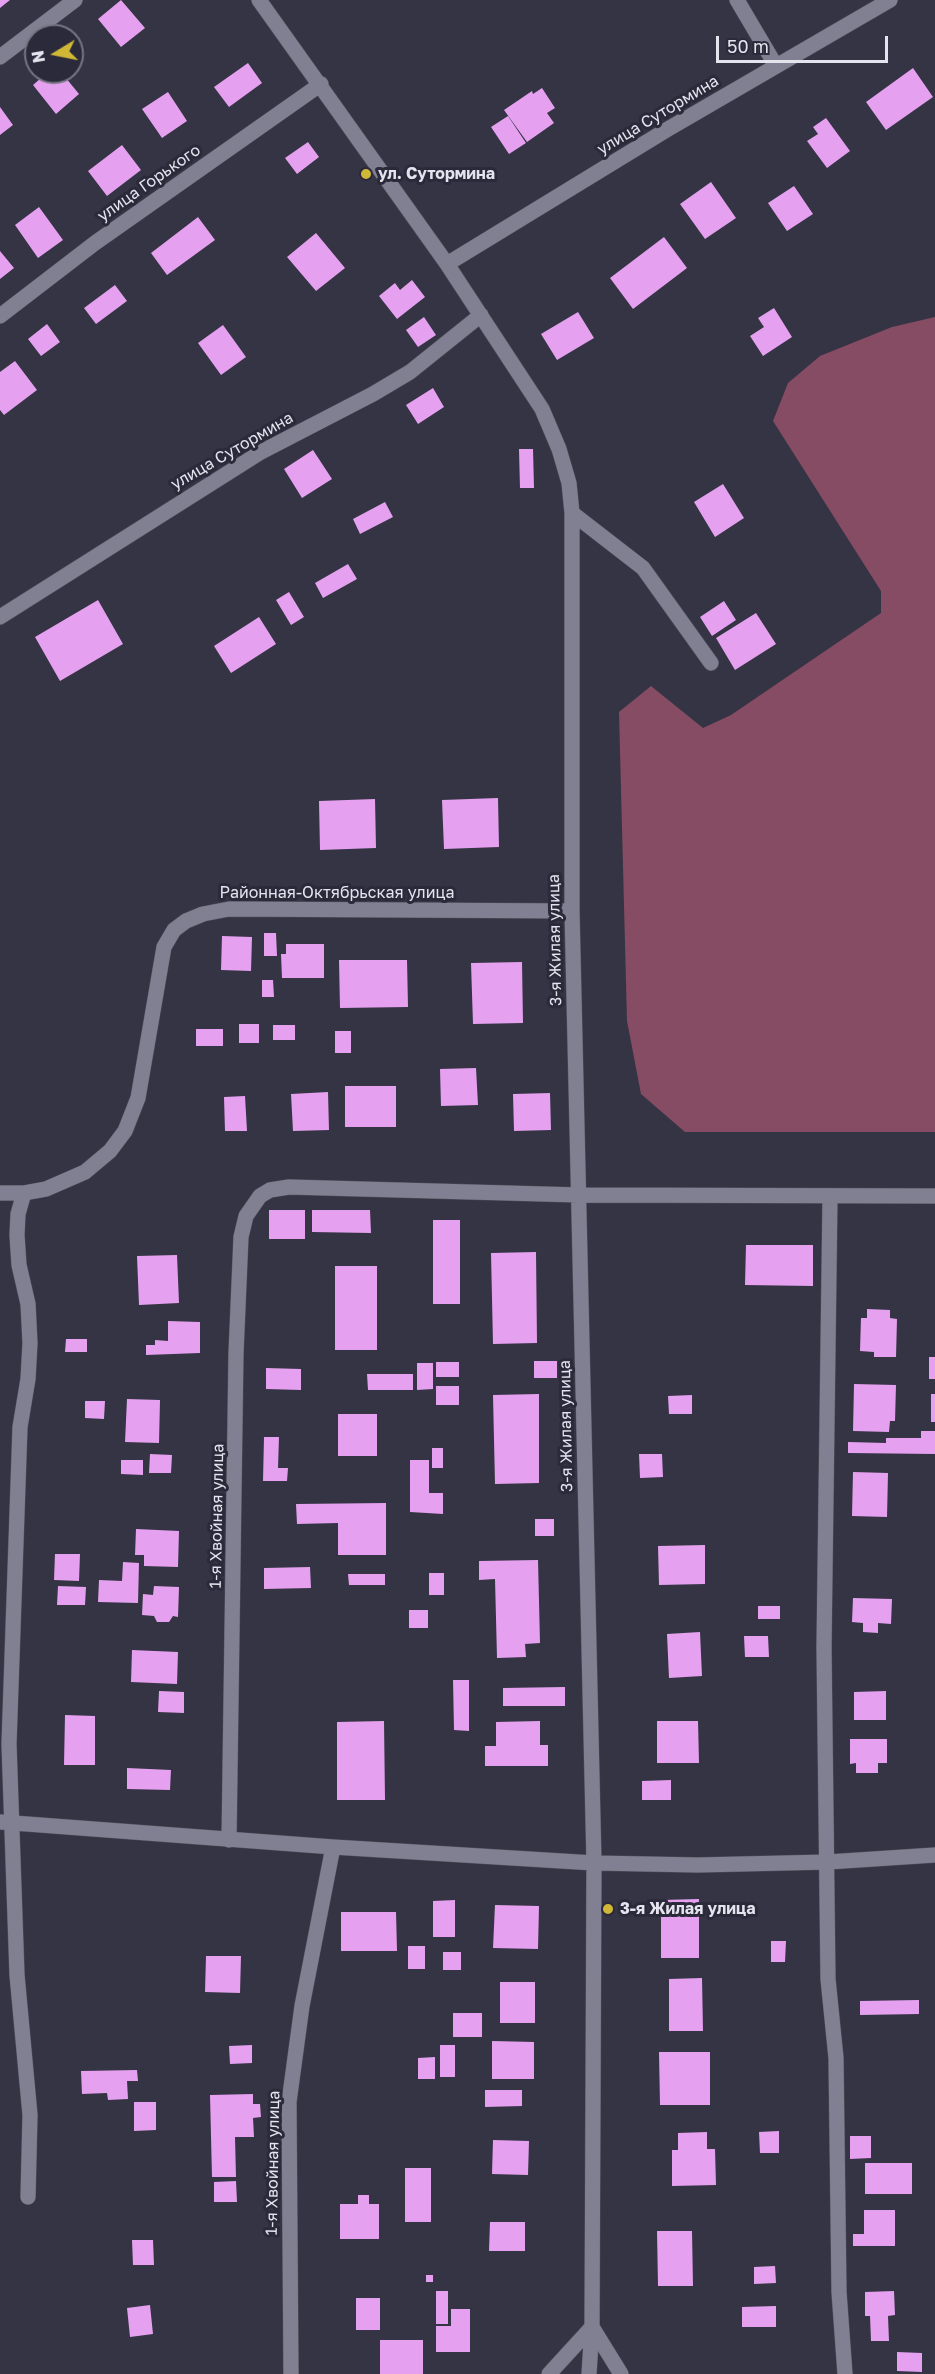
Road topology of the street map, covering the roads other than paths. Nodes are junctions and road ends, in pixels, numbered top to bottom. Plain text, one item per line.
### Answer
1 (75, 0) edge
2 (259, 0) edge
3 (738, 0) edge
4 (890, 0) edge
5 (0, 57) edge
6 (776, 66) junction
7 (321, 84) junction
8 (447, 264) junction
9 (481, 315) junction
10 (0, 316) edge
11 (572, 513) junction
12 (0, 617) edge
13 (711, 663) dead end
14 (572, 911) junction
15 (0, 1193) edge
16 (24, 1193) junction
17 (579, 1195) junction
18 (935, 1196) edge
19 (830, 1197) junction
20 (5, 1822) edge
21 (229, 1840) junction
22 (333, 1847) junction
23 (935, 1855) edge
24 (828, 1862) junction
25 (594, 1863) junction
26 (28, 2197) dead end
27 (592, 2327) junction
28 (291, 2374) edge
29 (549, 2374) edge
30 (589, 2374) edge
31 (621, 2374) edge
32 (845, 2374) edge

1 - 5 street
2 - 7 street
3 - 6 street
4 - 6 street, улица Сутормина
6 - 8 street, улица Сутормина
7 - 8 street
7 - 10 street, улица Горького
8 - 9 street
9 - 11 street
9 - 12 street, улица Сутормина
11 - 13 street
11 - 14 street, 3-я Жилая улица
14 - 16 street, Районная-Октябрьская улица
14 - 17 street, 3-я Жилая улица
15 - 16 street, Районная-Октябрьская улица
16 - 20 street
17 - 19 street
17 - 21 street, 1-я Хвойная улица
17 - 25 street, 3-я Жилая улица
18 - 19 street
19 - 24 street
20 - 21 street
20 - 26 street
21 - 22 street
22 - 25 street
22 - 28 street, 1-я Хвойная улица
23 - 24 street
24 - 25 street
24 - 32 street
25 - 27 street, 3-я Жилая улица
27 - 29 street
27 - 30 street, 3-я Жилая улица
27 - 31 street

